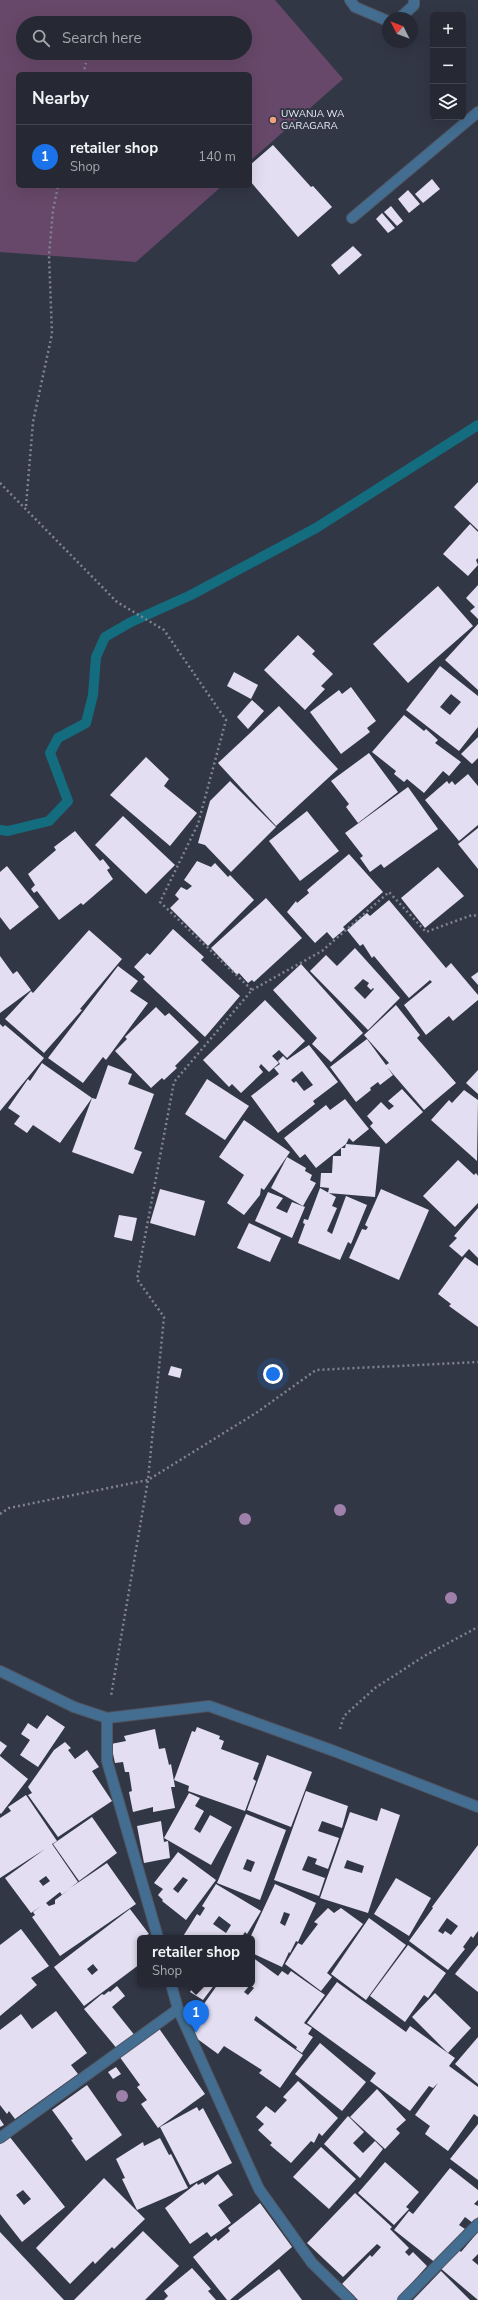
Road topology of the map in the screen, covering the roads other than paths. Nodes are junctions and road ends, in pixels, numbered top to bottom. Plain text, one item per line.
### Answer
1 (350, 0) edge
2 (414, 0) edge
3 (407, 12) edge
4 (382, 18) edge
5 (478, 112) edge
6 (352, 218) dead end
7 (0, 1671) edge
8 (107, 1718) junction
9 (478, 1807) edge
10 (157, 1935) edge
11 (172, 1987) edge
12 (178, 2009) junction
13 (0, 2138) edge
14 (478, 2224) edge
15 (350, 2300) edge
16 (403, 2300) edge

1 - 4 street
2 - 3 street
5 - 6 street
7 - 8 street
8 - 9 street
8 - 10 street
11 - 12 street
12 - 13 street
12 - 15 street
14 - 16 street

